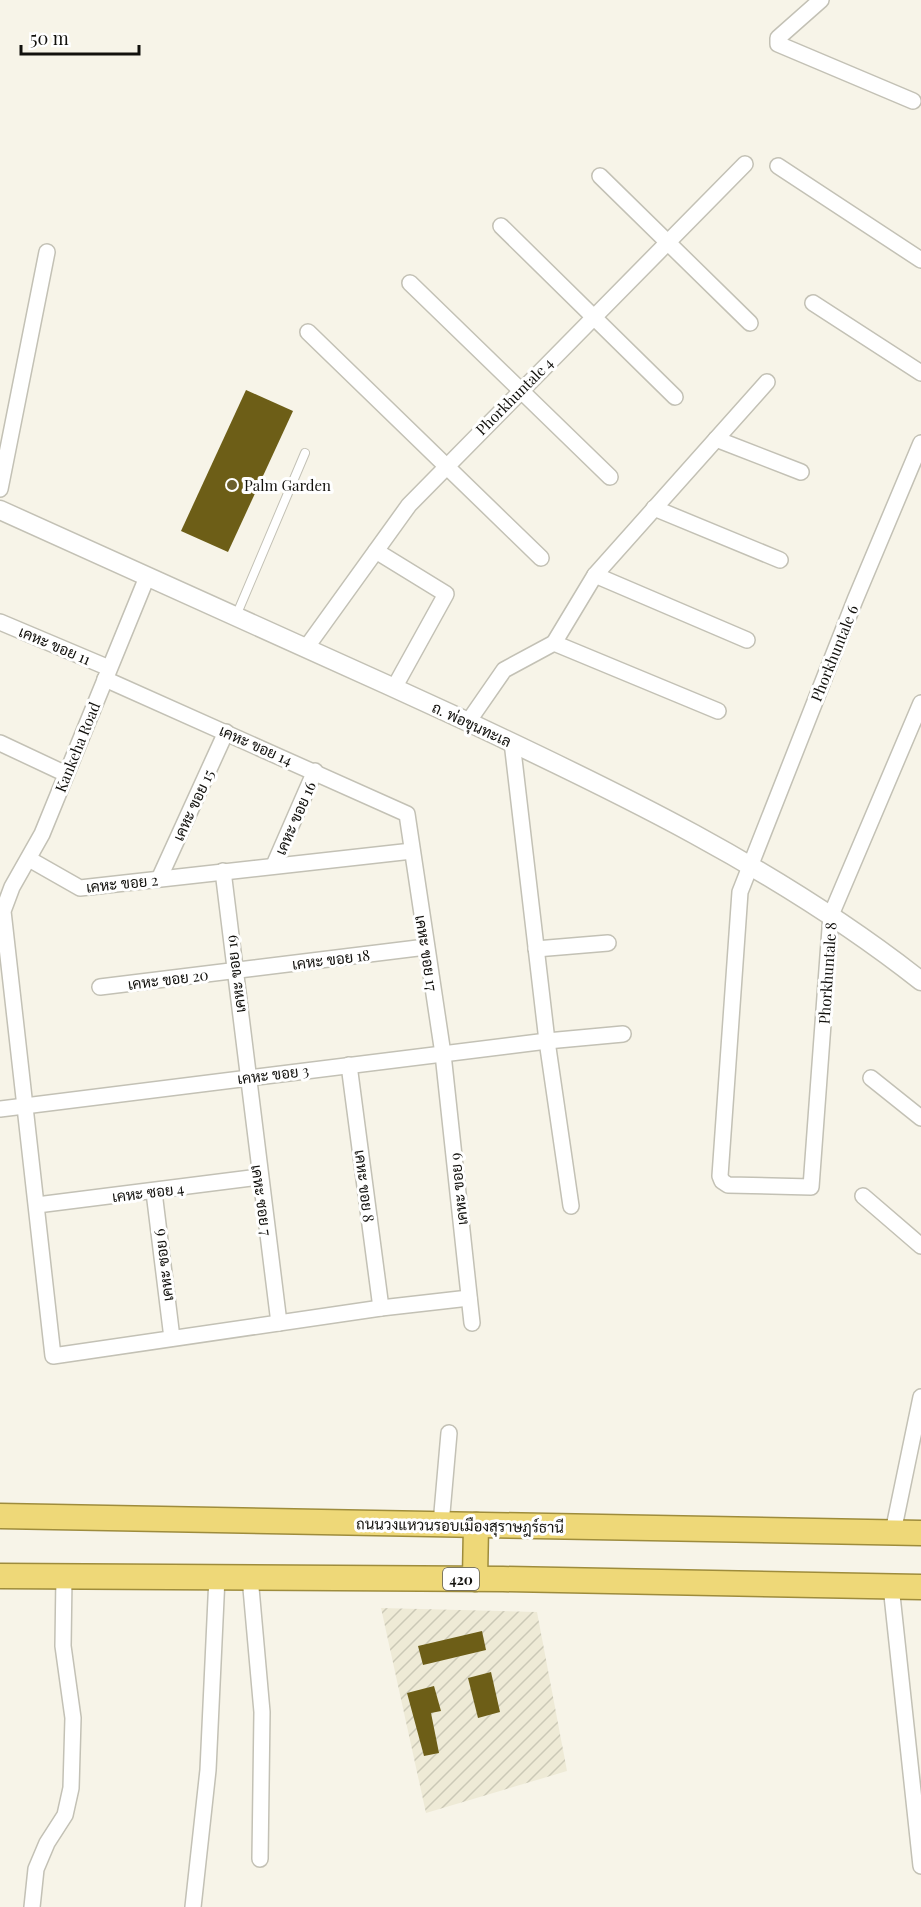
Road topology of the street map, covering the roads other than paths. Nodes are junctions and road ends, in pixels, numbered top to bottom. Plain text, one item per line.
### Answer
1 (821, 0) edge
2 (913, 100) dead end
3 (745, 164) dead end
4 (778, 166) dead end
5 (600, 176) dead end
6 (501, 226) dead end
7 (668, 241) junction
8 (47, 252) dead end
9 (921, 260) edge
10 (410, 283) dead end
11 (813, 303) dead end
12 (594, 315) junction
13 (750, 323) dead end
14 (308, 332) dead end
15 (921, 374) edge
16 (767, 382) dead end
17 (520, 390) junction
18 (675, 397) dead end
19 (716, 439) junction
20 (921, 442) edge
21 (305, 453) dead end
22 (445, 466) junction
23 (801, 472) dead end
24 (610, 477) dead end
25 (0, 489) edge
26 (654, 508) junction
27 (0, 510) edge
28 (376, 550) junction
29 (541, 558) dead end
30 (780, 560) dead end
31 (595, 575) junction
32 (147, 577) junction
33 (236, 616) junction
34 (0, 622) edge
35 (747, 640) dead end
36 (554, 643) junction
37 (306, 648) junction
38 (107, 673) junction
39 (394, 688) junction
40 (921, 703) edge
41 (718, 711) dead end
42 (468, 722) junction
43 (226, 732) junction
44 (512, 742) junction
45 (0, 743) edge
46 (315, 771) junction
47 (66, 774) junction
48 (407, 814) joint
49 (412, 851) junction
50 (29, 859) junction
51 (274, 865) junction
52 (750, 865) junction
53 (223, 871) junction
54 (159, 879) junction
55 (1, 911) edge
56 (831, 915) junction
57 (608, 943) dead end
58 (426, 947) junction
59 (536, 950) junction
60 (235, 971) junction
61 (921, 981) edge
62 (100, 987) dead end
63 (623, 1034) dead end
64 (547, 1041) junction
65 (443, 1054) junction
66 (349, 1065) junction
67 (247, 1078) junction
68 (871, 1078) dead end
69 (25, 1106) junction
70 (0, 1109) edge
71 (921, 1118) edge
72 (259, 1178) junction
73 (811, 1188) joint
74 (154, 1192) junction
75 (863, 1196) dead end
76 (37, 1205) junction
77 (571, 1206) dead end
78 (921, 1246) edge
79 (469, 1298) junction
80 (381, 1308) junction
81 (279, 1323) junction
82 (472, 1323) dead end
83 (172, 1338) junction
84 (921, 1397) edge
85 (450, 1432) dead end
86 (0, 1516) edge
87 (441, 1524) junction
88 (476, 1525) junction
89 (893, 1532) junction
90 (921, 1533) edge
91 (0, 1576) edge
92 (64, 1577) junction
93 (218, 1577) junction
94 (250, 1577) junction
95 (475, 1579) junction
96 (891, 1586) junction
97 (921, 1587) edge
98 (260, 1858) dead end
99 (921, 1866) edge
100 (32, 1907) edge
101 (194, 1907) edge

1 - 2 street
3 - 7 street, Phorkhuntale 4
4 - 9 street
5 - 7 street
6 - 12 street
7 - 12 street, Phorkhuntale 4
7 - 13 street
8 - 25 street
10 - 17 street
11 - 15 street
12 - 17 street, Phorkhuntale 4
12 - 18 street
14 - 22 street
16 - 19 street
17 - 22 street, Phorkhuntale 4
17 - 24 street
19 - 23 street
19 - 26 street
20 - 52 street, Phorkhuntale 6
21 - 33 lane
22 - 28 street, Phorkhuntale 4
22 - 29 street
26 - 30 street
26 - 31 street
27 - 32 street, ถ. พ่อขุนทะเล
28 - 37 street, Phorkhuntale 4
28 - 39 street
31 - 35 street
31 - 36 street
32 - 33 street, ถ. พ่อขุนทะเล
32 - 38 street, Kankeha Road
33 - 37 street, ถ. พ่อขุนทะเล
34 - 38 street, เคหะ ขอย 11
36 - 41 street
36 - 42 street
37 - 39 street, ถ. พ่อขุนทะเล
38 - 43 street, เคหะ ขอย 14
38 - 47 street, Kankeha Road
39 - 42 street, ถ. พ่อขุนทะเล
40 - 56 street, Phorkhuntale 8
42 - 44 street, ถ. พ่อขุนทะเล
43 - 46 street, เคหะ ขอย 14
43 - 54 street, เคหะ ขอย 15
44 - 52 street, ถ. พ่อขุนทะเล
44 - 59 street
45 - 47 street
46 - 48 street, เคหะ ขอย 14
46 - 51 street, เคหะ ขอย 16
47 - 50 street, Kankeha Road
48 - 49 street, เคหะ ขอย 17
49 - 51 street
49 - 58 street, เคหะ ขอย 17
50 - 54 street, เคหะ ขอย 2
50 - 55 street, Kankeha Road
51 - 53 street
52 - 56 street, ถ. พ่อขุนทะเล
52 - 73 street, Phorkhuntale 6
53 - 54 street, เคหะ ขอย 2
53 - 60 street, เคหะ ขอย 19
55 - 69 street
56 - 61 street, ถ. พ่อขุนทะเล
56 - 73 street, Phorkhuntale 8
57 - 59 street
58 - 60 street, เคหะ ขอย 18
58 - 65 street, เคหะ ขอย 17
59 - 64 street
60 - 62 street, เคหะ ขอย 20
60 - 67 street, เคหะ ขอย 19
63 - 64 street, เคหะ ขอย 3
64 - 65 street, เคหะ ขอย 3
64 - 77 street
65 - 66 street, เคหะ ขอย 3
65 - 79 street, เคหะ ขอย 9
66 - 67 street, เคหะ ขอย 3
66 - 80 street, เคหะ ขอย 8
67 - 69 street, เคหะ ขอย 3
67 - 72 street, เคหะ ซอย 7
68 - 71 street
69 - 70 street, เคหะ ขอย 3
69 - 76 street
72 - 74 street, เคหะ ซอย 4
72 - 81 street, เคหะ ซอย 7
74 - 76 street, เคหะ ซอย 4
74 - 83 street, เคหะ ซอย 6
75 - 78 street
76 - 83 street
79 - 80 street
79 - 82 street, เคหะ ขอย 9
80 - 81 street
81 - 83 street
84 - 89 street
85 - 87 street
86 - 87 highway, ถนนวงแหวนรอบเมืองสุราษฎร์ธานี
87 - 88 highway, ถนนวงแหวนรอบเมืองสุราษฎร์ธานี
88 - 89 highway, ถนนวงแหวนรอบเมืองสุราษฎร์ธานี
88 - 95 highway
89 - 90 highway, ถนนวงแหวนรอบเมืองสุราษฎร์ธานี
91 - 92 highway, 420
92 - 93 highway, 420
92 - 100 street
93 - 94 highway, 420
93 - 101 street
94 - 95 highway, 420
94 - 98 street
95 - 96 highway, 420
96 - 97 highway, 420
96 - 99 street

